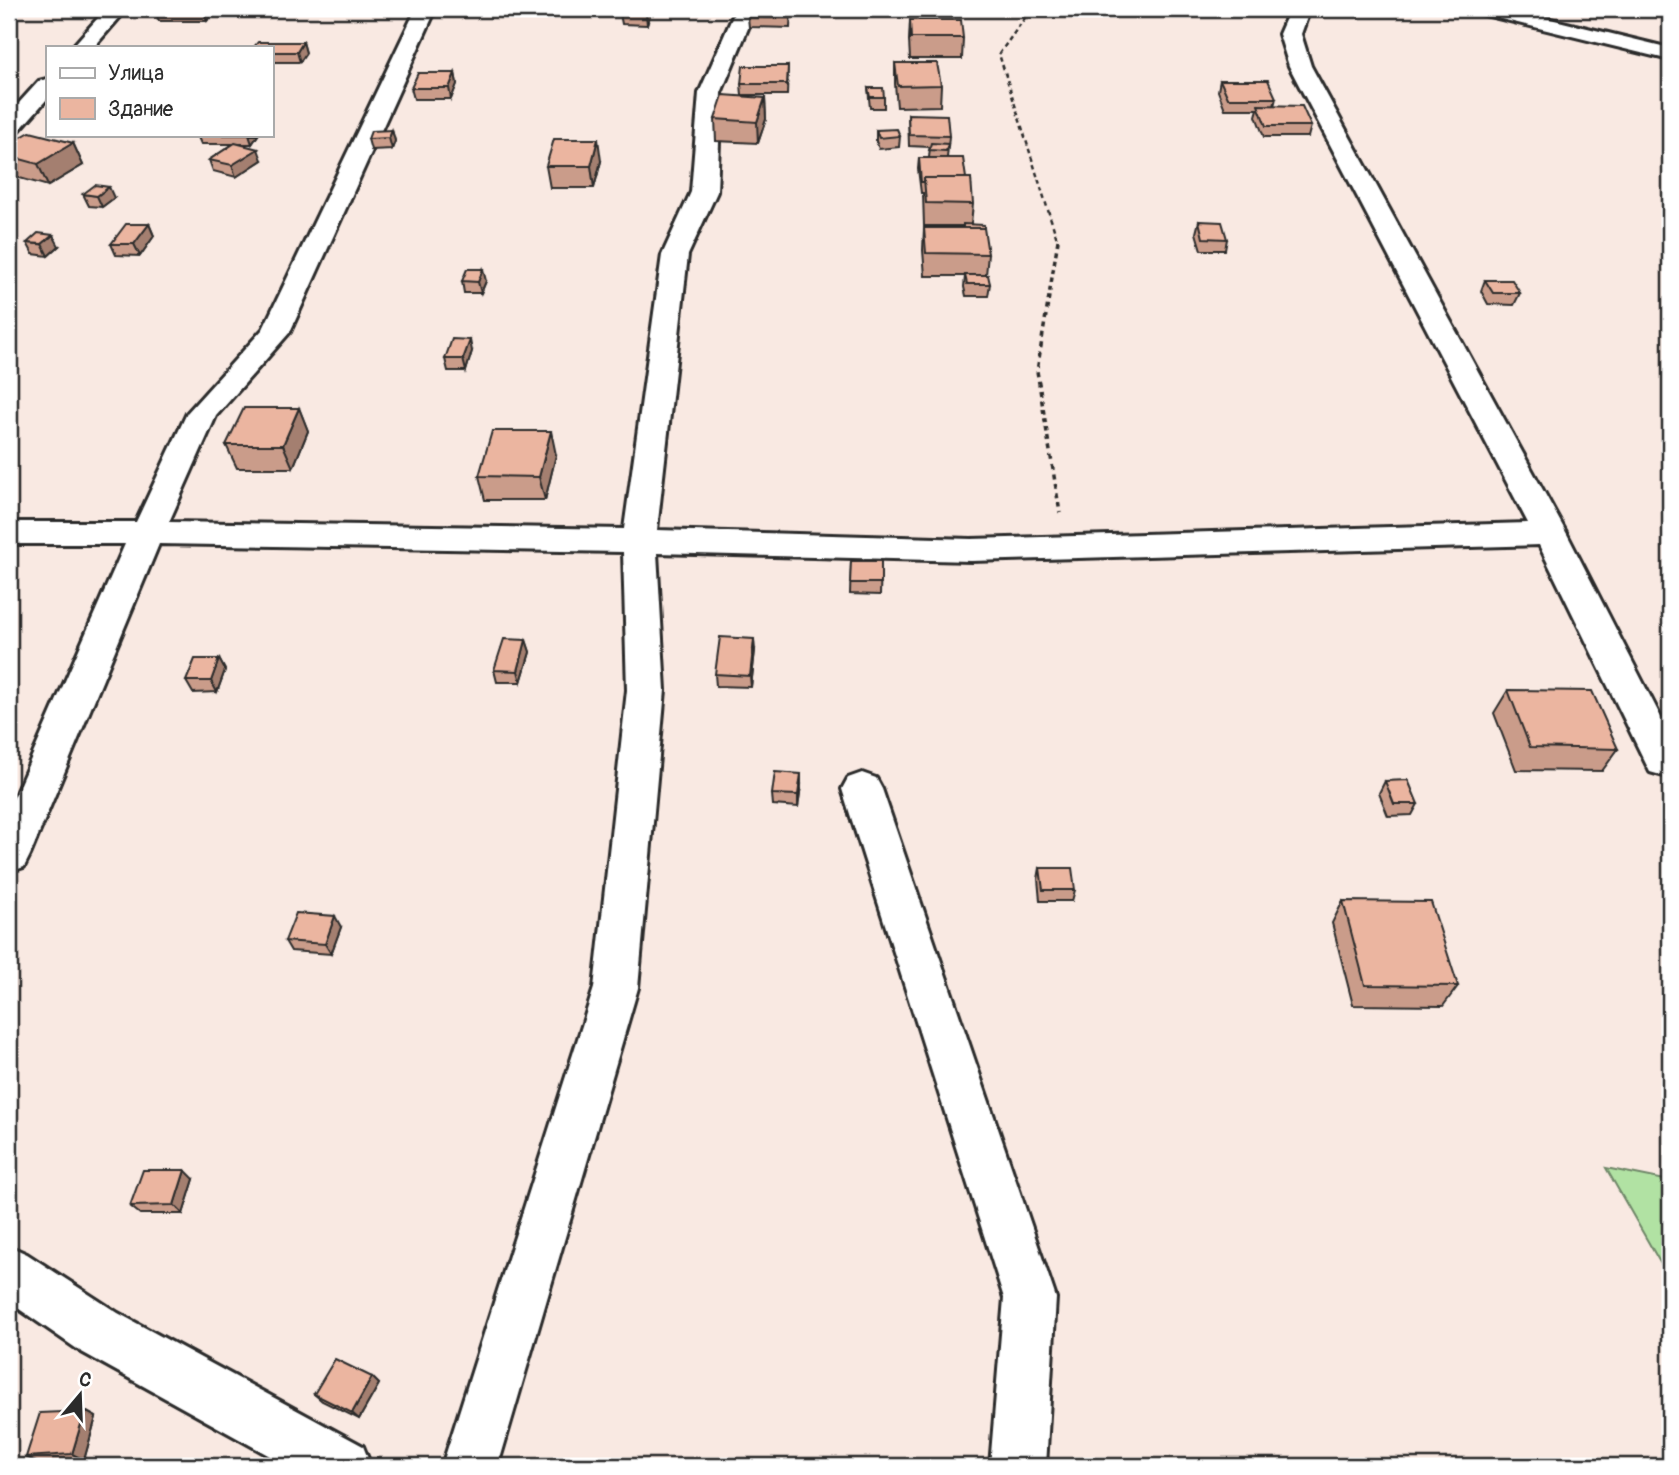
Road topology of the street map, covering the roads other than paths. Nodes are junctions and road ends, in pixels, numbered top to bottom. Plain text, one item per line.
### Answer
1 (117, 9) edge
2 (426, 9) edge
3 (746, 9) edge
4 (1300, 9) edge
5 (1485, 9) edge
6 (84, 46) edge
7 (1670, 54) edge
8 (46, 87) edge
9 (9, 128) edge
10 (9, 533) edge
11 (147, 533) junction
12 (1550, 534) junction
13 (639, 541) junction
14 (1664, 761) dead end
15 (862, 789) dead end
16 (9, 855) edge
17 (9, 1272) edge
18 (343, 1466) edge
19 (470, 1466) edge
20 (1018, 1466) edge

1 - 6 street
2 - 11 street
3 - 13 street
4 - 12 street
5 - 7 street
8 - 9 street
10 - 11 street
11 - 13 street
11 - 16 street
12 - 13 street
12 - 14 street
13 - 19 street
15 - 20 street
17 - 18 street

